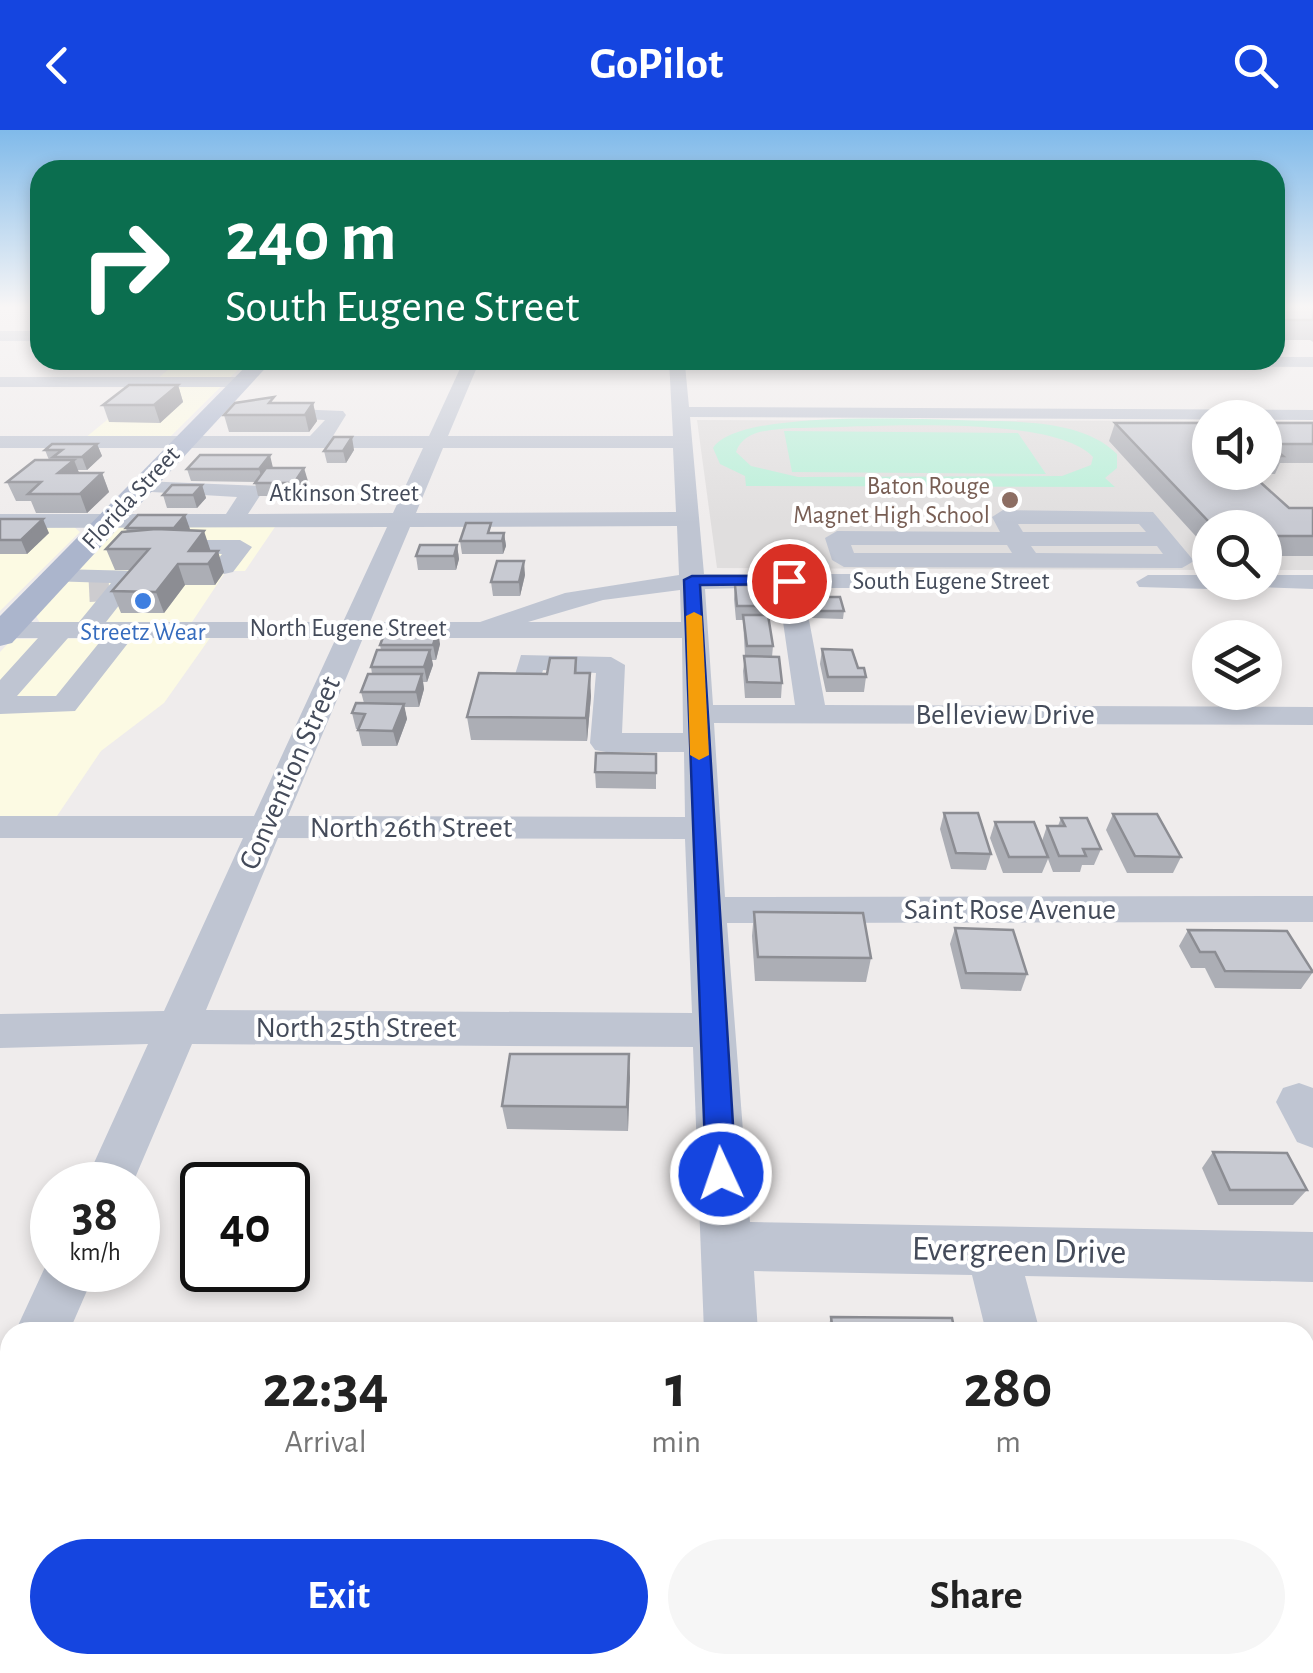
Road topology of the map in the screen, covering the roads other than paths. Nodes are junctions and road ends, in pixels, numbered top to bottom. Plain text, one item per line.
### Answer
1 (30, 379) edge
2 (245, 379) edge
3 (463, 379) edge
4 (678, 379) edge
5 (1094, 379) edge
6 (0, 382) edge
7 (26, 382) junction
8 (242, 382) junction
9 (0, 399) edge
10 (680, 412) junction
11 (1094, 415) junction
12 (1130, 415) junction
13 (1313, 415) edge
14 (208, 418) junction
15 (1313, 428) edge
16 (1282, 431) edge
17 (1192, 432) edge
18 (185, 441) junction
19 (0, 442) edge
20 (314, 442) junction
21 (435, 442) junction
22 (682, 442) junction
23 (252, 450) junction
24 (208, 458) edge
25 (280, 458) dead end
26 (142, 487) junction
27 (689, 519) junction
28 (0, 520) edge
29 (110, 521) junction
30 (232, 521) junction
31 (260, 521) junction
32 (401, 521) junction
33 (1009, 527) junction
34 (124, 546) edge
35 (163, 546) edge
36 (240, 546) junction
37 (224, 567) dead end
38 (1282, 568) edge
39 (1035, 575) junction
40 (1310, 579) edge
41 (692, 580) junction
42 (789, 581) junction
43 (1192, 581) edge
44 (1282, 581) edge
45 (93, 596) junction
46 (8, 626) edge
47 (354, 628) junction
48 (486, 628) junction
49 (551, 629) junction
50 (695, 630) junction
51 (545, 662) junction
52 (525, 691) edge
53 (0, 702) edge
54 (812, 714) junction
55 (1313, 716) edge
56 (698, 728) junction
57 (0, 827) edge
58 (266, 828) junction
59 (702, 828) junction
60 (1313, 908) edge
61 (707, 910) junction
62 (178, 1027) junction
63 (712, 1030) junction
64 (0, 1031) edge
65 (118, 1162) edge
66 (725, 1246) junction
67 (992, 1251) junction
68 (1313, 1257) edge
69 (60, 1292) edge
70 (47, 1322) edge
71 (730, 1322) edge
72 (1011, 1322) edge

1 - 7 street
2 - 8 main road, Florida Street
3 - 21 street, Convention Street
4 - 10 street
5 - 12 street
6 - 7 street
7 - 8 street
7 - 9 street
8 - 14 main road, Florida Street
10 - 11 street
10 - 22 street
11 - 12 street
11 - 17 street
12 - 13 street
14 - 18 main road, Florida Street
14 - 20 street
15 - 16 street
18 - 19 street
18 - 23 street
18 - 26 main road, Florida Street
20 - 21 street
20 - 23 street
21 - 22 street
21 - 32 street, Convention Street
22 - 27 street
23 - 24 street
23 - 25 street
26 - 29 main road, Florida Street
26 - 30 street
27 - 32 street, Atkinson Street
27 - 41 street
28 - 29 street, Atkinson Street
29 - 30 street, Atkinson Street
29 - 45 main road, Florida Street
30 - 31 street, Atkinson Street
31 - 32 street, Atkinson Street
31 - 36 street
32 - 47 street, Convention Street
33 - 39 street
33 - 39 street
33 - 39 street
34 - 45 street
35 - 36 street
36 - 37 street
38 - 40 street
39 - 42 street, South Eugene Street
39 - 43 street, South Eugene Street
40 - 44 street
41 - 42 street, South Eugene Street
41 - 48 street, South Eugene Street
41 - 50 street
42 - 54 street
45 - 46 main road, Florida Street
45 - 46 street, North Eugene Street
45 - 46 street
45 - 47 street, North Eugene Street
45 - 53 street
45 - 53 street
47 - 48 street, North Eugene Street
47 - 58 street, Convention Street
48 - 49 street, North Eugene Street
49 - 50 street, North Eugene Street
49 - 51 street
50 - 56 street
51 - 52 street
51 - 56 street, Belleview Drive
54 - 55 street, Belleview Drive
54 - 56 street, Belleview Drive
56 - 59 street
57 - 58 street, North 26th Street
58 - 59 street, North 26th Street
58 - 62 street, Convention Street
59 - 61 street
60 - 61 street, Saint Rose Avenue
61 - 63 street
62 - 63 street, North 25th Street
62 - 64 street, North 25th Street
62 - 65 street, Convention Street
63 - 66 street
66 - 67 street, Evergreen Drive
66 - 71 street
67 - 68 street, Evergreen Drive
67 - 72 street
69 - 70 street

